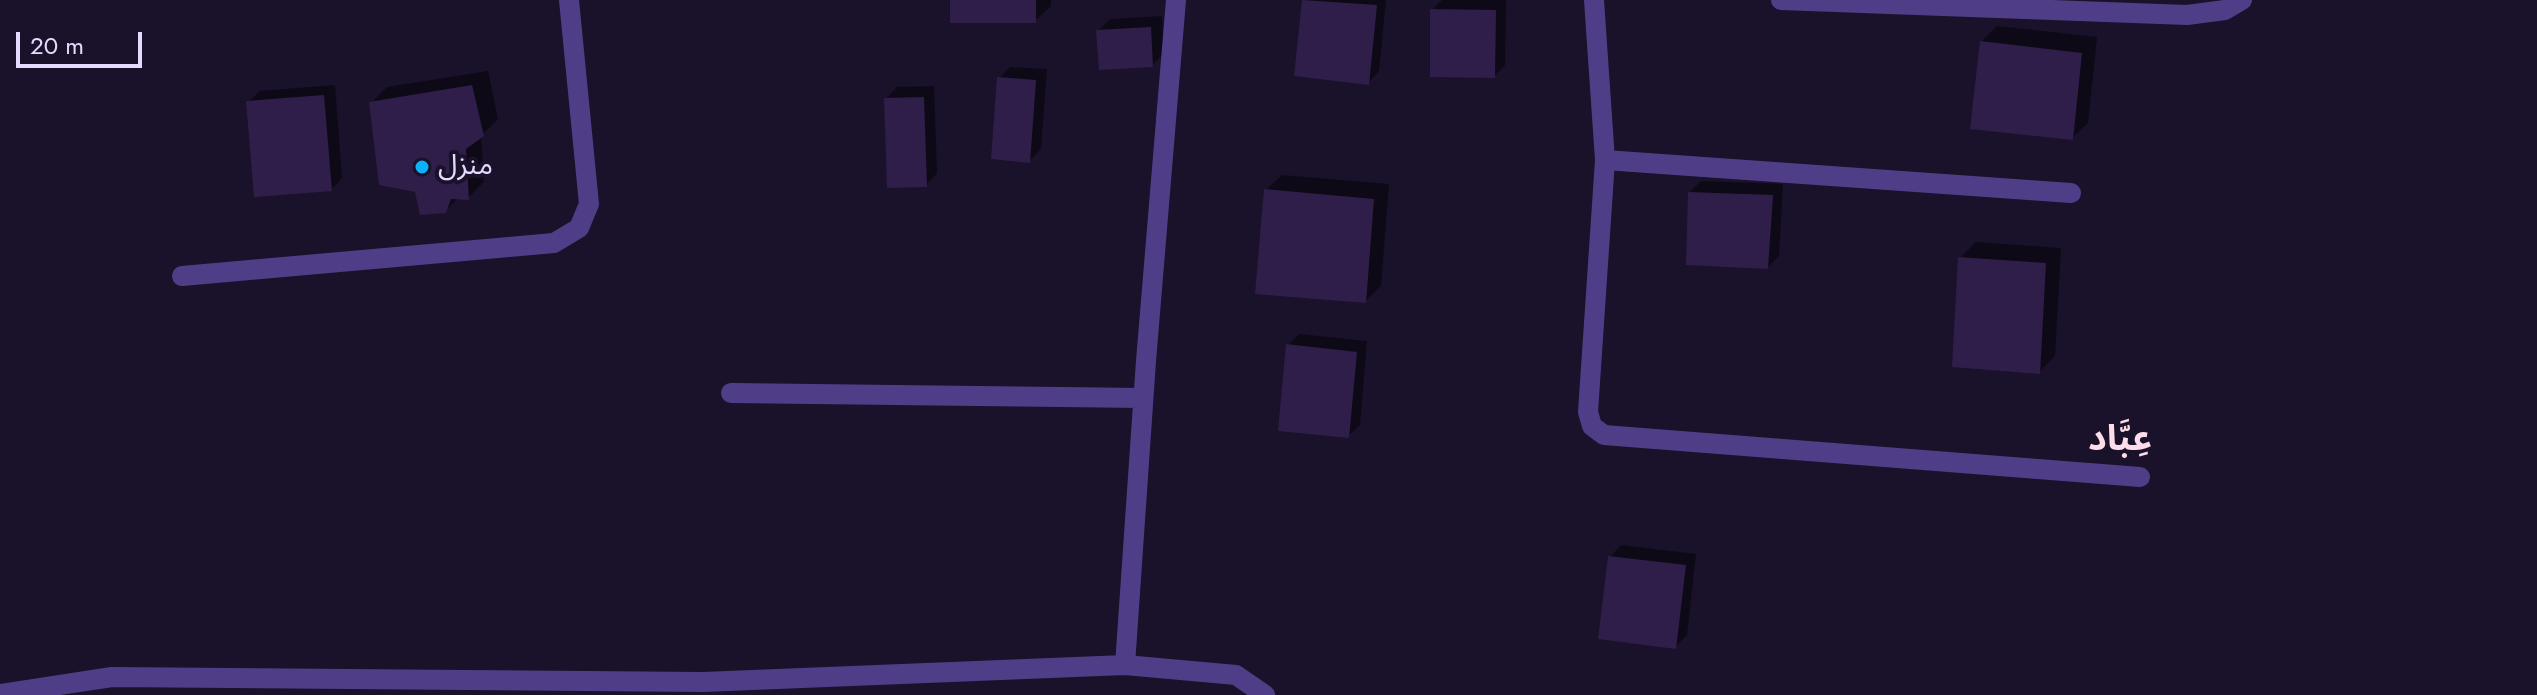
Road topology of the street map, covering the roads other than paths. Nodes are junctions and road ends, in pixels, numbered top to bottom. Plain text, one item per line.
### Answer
1 (569, 0) edge
2 (1176, 0) edge
3 (1594, 0) edge
4 (1781, 0) edge
5 (2242, 0) edge
6 (1605, 160) junction
7 (2071, 193) dead end
8 (182, 276) dead end
9 (731, 393) dead end
10 (1143, 398) junction
11 (2140, 477) dead end
12 (1125, 665) junction
13 (0, 694) edge
14 (1265, 695) edge

1 - 8 street
2 - 10 street
3 - 6 street
4 - 5 street
6 - 7 street
6 - 11 street
9 - 10 street
10 - 12 street
12 - 13 street
12 - 14 street

